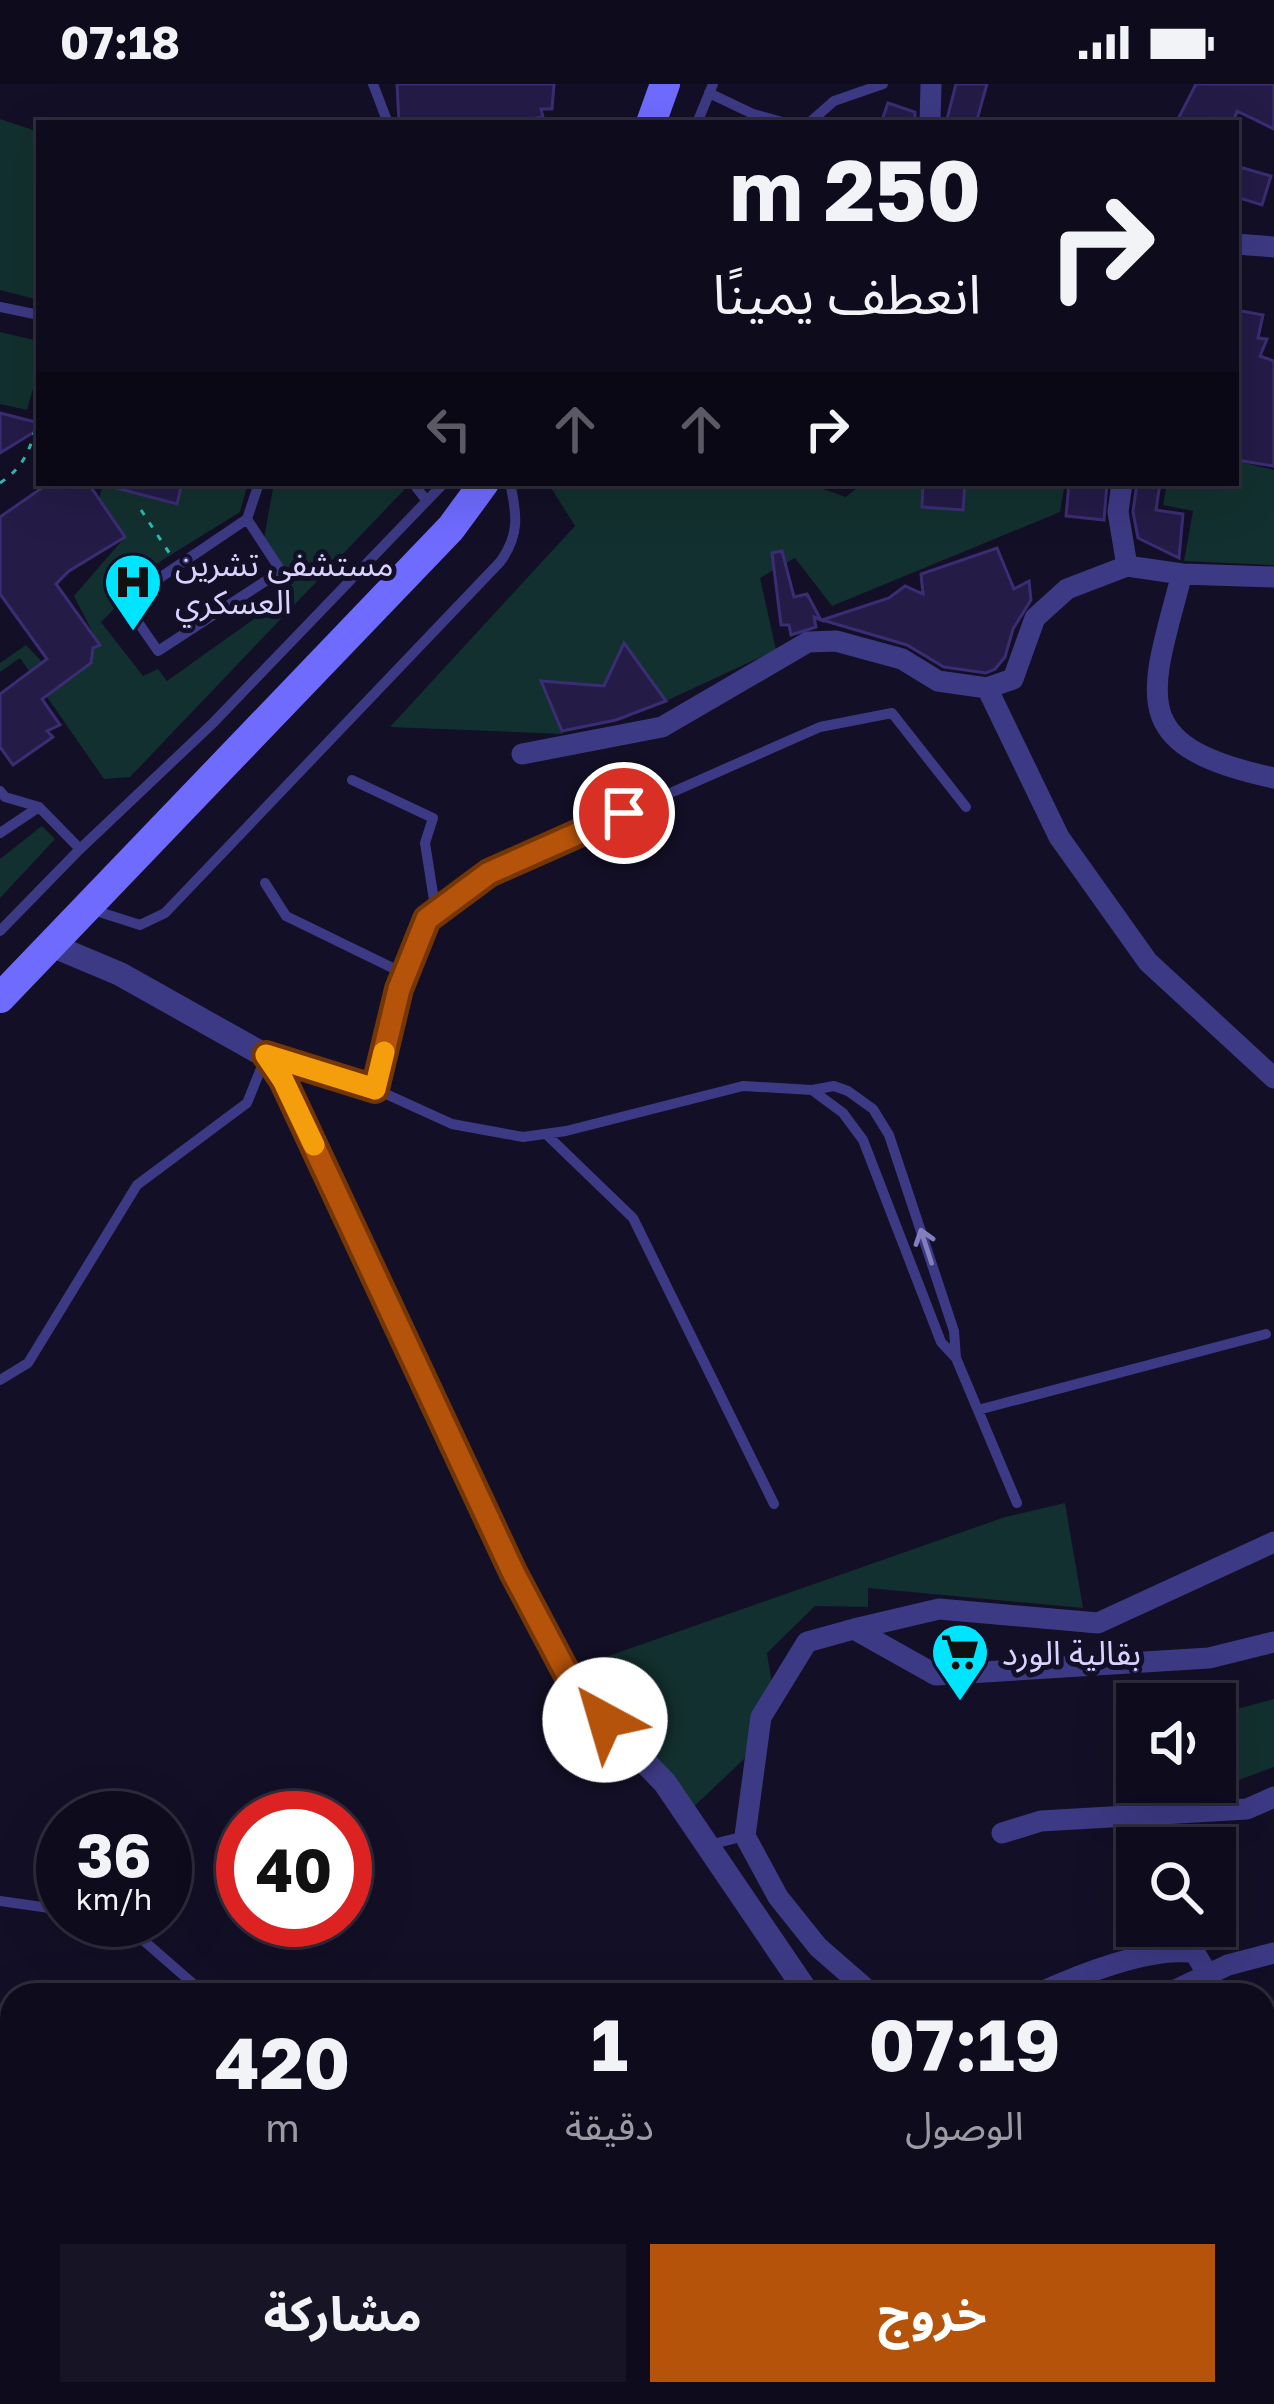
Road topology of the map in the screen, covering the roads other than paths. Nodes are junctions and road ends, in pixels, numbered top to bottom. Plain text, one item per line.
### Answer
1 (373, 84) edge
2 (665, 84) edge
3 (883, 84) edge
4 (932, 84) edge
5 (711, 88) edge
6 (387, 120) edge
7 (652, 120) edge
8 (698, 120) edge
9 (776, 120) edge
10 (812, 120) edge
11 (930, 120) edge
12 (1239, 244) edge
13 (1274, 247) edge
14 (0, 307) edge
15 (36, 314) edge
16 (259, 486) edge
17 (415, 486) edge
18 (441, 486) edge
19 (482, 486) edge
20 (511, 486) edge
21 (1122, 486) edge
22 (426, 500) junction
23 (247, 519) junction
24 (1127, 566) junction
25 (1182, 574) junction
26 (1274, 577) edge
27 (986, 688) junction
28 (522, 754) dead end
29 (1274, 778) edge
30 (352, 780) dead end
31 (0, 791) edge
32 (39, 807) junction
33 (967, 807) dead end
34 (0, 833) edge
35 (80, 849) junction
36 (266, 883) dead end
37 (87, 908) junction
38 (436, 913) junction
39 (0, 931) edge
40 (51, 945) junction
41 (405, 974) junction
42 (4, 987) edge
43 (266, 1055) junction
44 (1274, 1078) edge
45 (375, 1089) junction
46 (812, 1090) junction
47 (547, 1135) junction
48 (904, 1179) junction
49 (882, 1188) junction
50 (1266, 1334) dead end
51 (956, 1358) junction
52 (0, 1379) edge
53 (978, 1410) junction
54 (1017, 1503) dead end
55 (774, 1504) dead end
56 (1274, 1542) edge
57 (854, 1629) junction
58 (1274, 1642) edge
59 (1274, 1797) edge
60 (1002, 1833) dead end
61 (745, 1836) junction
62 (709, 1845) junction
63 (0, 1901) edge
64 (36, 1906) edge
65 (151, 1947) edge
66 (1274, 1953) edge
67 (1208, 1975) junction
68 (192, 1983) edge
69 (800, 1983) edge
70 (859, 1983) edge
71 (1060, 1983) edge
72 (1191, 1983) edge

1 - 6 lane
2 - 7 main road
3 - 10 lane
4 - 11 street
5 - 8 lane
5 - 9 lane
12 - 13 street
14 - 15 lane
16 - 23 lane
17 - 22 lane
18 - 22 lane
19 - 37 main road
20 - 37 lane
21 - 24 street
22 - 35 lane
23 - 23 lane
24 - 25 street
24 - 27 street
25 - 26 street
25 - 29 street
27 - 28 street
27 - 44 street
30 - 38 lane
31 - 32 lane
32 - 34 lane
32 - 35 lane
33 - 38 lane
35 - 39 lane
36 - 41 lane
37 - 40 main road
38 - 41 lane
40 - 42 main road
40 - 43 street
41 - 45 lane
43 - 45 lane
43 - 52 lane
43 - 62 street
45 - 47 lane
46 - 47 lane
46 - 48 lane
46 - 49 lane
47 - 55 lane
48 - 49 lane
51 -> 48 lane
49 - 51 lane
50 - 53 lane
51 - 53 lane
53 - 54 lane
56 - 57 street
57 - 58 street
57 - 61 street
59 - 60 street
61 - 62 lane
61 - 70 street
62 - 69 street
63 - 64 lane
65 - 68 lane
66 - 67 street
67 - 71 street
67 - 72 street

